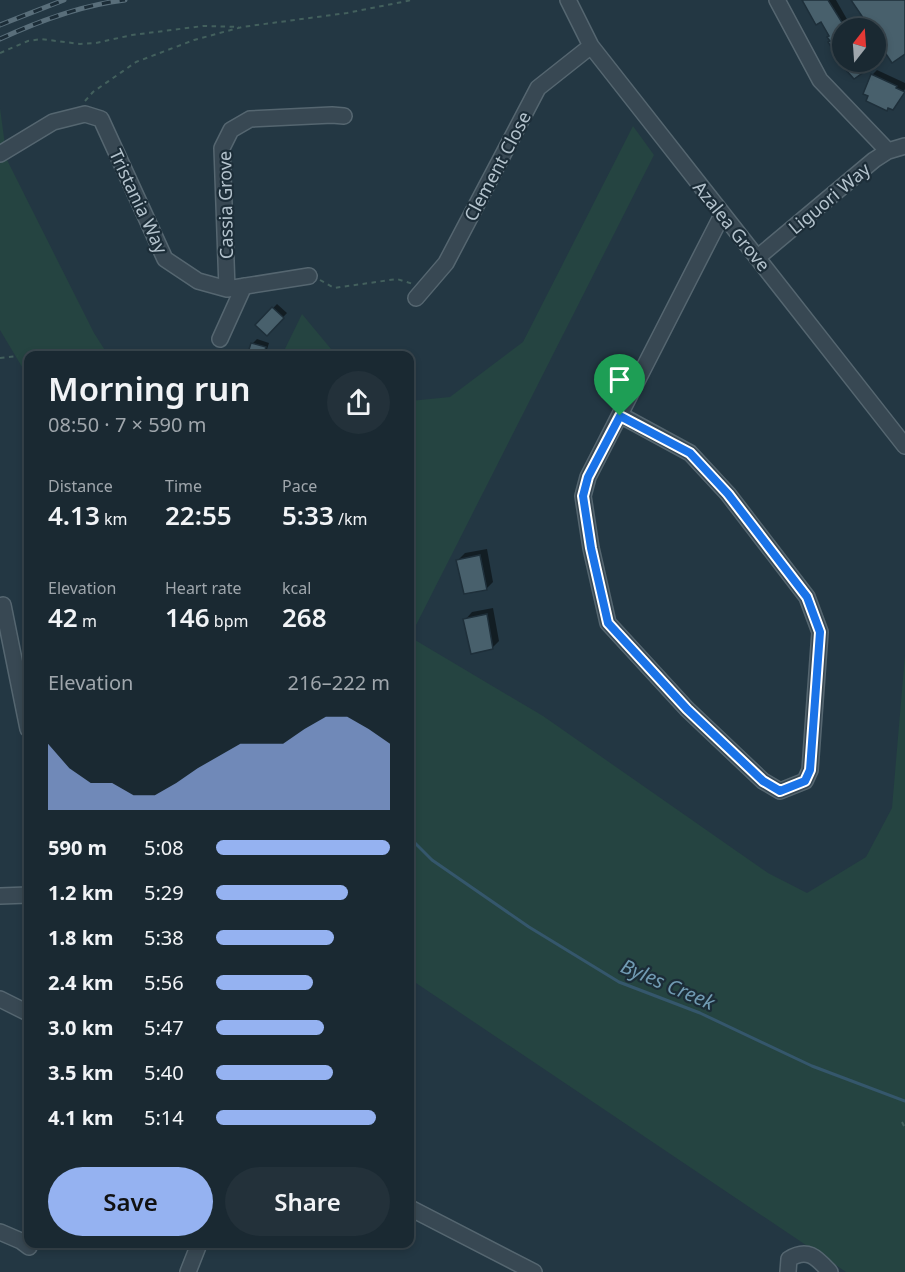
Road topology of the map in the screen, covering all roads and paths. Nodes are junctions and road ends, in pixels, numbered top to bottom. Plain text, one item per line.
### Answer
1 (412, 0) edge
2 (568, 0) edge
3 (777, 0) edge
4 (242, 27) junction
5 (591, 46) junction
6 (0, 53) edge
7 (79, 116) junction
8 (344, 116) dead end
9 (905, 146) edge
10 (888, 151) junction
11 (0, 154) edge
12 (722, 215) junction
13 (757, 258) junction
14 (309, 276) joint
15 (244, 286) junction
16 (227, 289) junction
17 (421, 293) joint
18 (220, 339) dead end
19 (18, 357) dead end
20 (0, 358) edge
21 (620, 416) junction
22 (905, 446) edge
23 (3, 605) dead end
24 (24, 709) edge
25 (24, 895) edge
26 (0, 896) edge
27 (0, 999) edge
28 (24, 1011) edge
29 (902, 1122) dead end
30 (905, 1128) edge
31 (414, 1210) edge
32 (0, 1232) edge
33 (24, 1243) edge
34 (197, 1248) edge
35 (188, 1272) edge
36 (534, 1272) edge
37 (788, 1272) edge
38 (830, 1272) edge

1 - 4 path
2 - 5 street, Azalea Grove
3 - 10 street
4 - 6 path
4 - 7 path
5 - 12 street, Azalea Grove
5 - 17 street, Clement Close
7 - 11 street
7 - 16 street, Tristania Way
8 - 16 street, Cassia Grove
9 - 10 street, Liguori Way
10 - 13 street, Liguori Way
12 - 13 street, Azalea Grove
12 - 21 street
13 - 22 street, Azalea Grove
14 - 15 street, Tristania Way
14 - 17 path
15 - 16 street, Tristania Way
15 - 18 street
19 - 20 path
21 - 21 street
23 - 24 street
25 - 26 street
27 - 28 street
29 - 30 path
31 - 36 street
32 - 33 street
34 - 35 street
37 - 38 street

